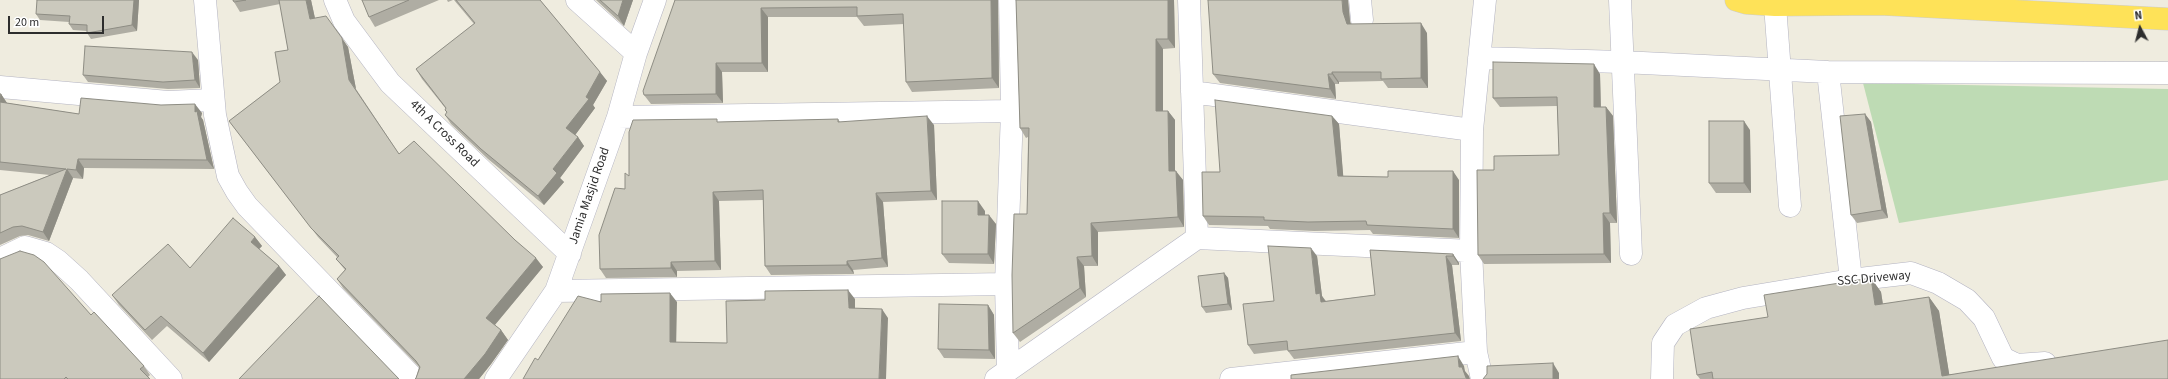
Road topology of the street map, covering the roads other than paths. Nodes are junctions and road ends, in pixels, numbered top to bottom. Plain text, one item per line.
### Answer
1 (205, 0) edge
2 (335, 0) edge
3 (577, 0) edge
4 (656, 0) edge
5 (1010, 0) edge
6 (1189, 0) edge
7 (1485, 0) edge
8 (1620, 0) edge
9 (1736, 0) edge
10 (1774, 5) junction
11 (2168, 19) edge
12 (636, 53) junction
13 (1479, 58) junction
14 (1622, 62) junction
15 (1779, 70) junction
16 (1828, 72) junction
17 (2168, 73) edge
18 (0, 88) edge
19 (1192, 92) junction
20 (212, 100) junction
21 (1012, 110) junction
22 (618, 117) junction
23 (1472, 130) junction
24 (1790, 206) dead end
25 (1197, 238) junction
26 (1471, 252) junction
27 (570, 254) junction
28 (1631, 254) dead end
29 (0, 259) edge
30 (1851, 280) junction
31 (1006, 284) junction
32 (556, 291) junction
33 (1476, 352) junction
34 (2061, 360) edge
35 (1002, 375) edge
36 (171, 379) edge
37 (414, 379) edge
38 (496, 379) edge
39 (1231, 379) edge
40 (1482, 379) edge
41 (1662, 379) edge

1 - 20 street
2 - 27 street, 4th A Cross Road
3 - 12 street
4 - 12 street, Jamia Masjid Road
5 - 21 street
6 - 19 street
7 - 13 street
8 - 14 street
9 - 10 highway
10 - 11 highway
10 - 15 street
12 - 22 street, Jamia Masjid Road
13 - 14 street
13 - 23 street
14 - 15 street
14 - 28 street
15 - 16 street
15 - 24 street
16 - 17 street
16 - 30 street
18 - 20 street
19 - 23 street
19 - 25 street
20 - 37 street
21 - 22 street
21 - 31 street
22 - 27 street, Jamia Masjid Road
23 - 26 street
25 - 26 street
25 - 35 street
26 - 33 street
27 - 32 street, Jamia Masjid Road
29 - 36 street
30 - 34 street, SSC Driveway
30 - 41 street, SSC Driveway
31 - 32 street
31 - 35 street
32 - 38 street, Jamia Masjid Road
33 - 39 street
33 - 40 street

